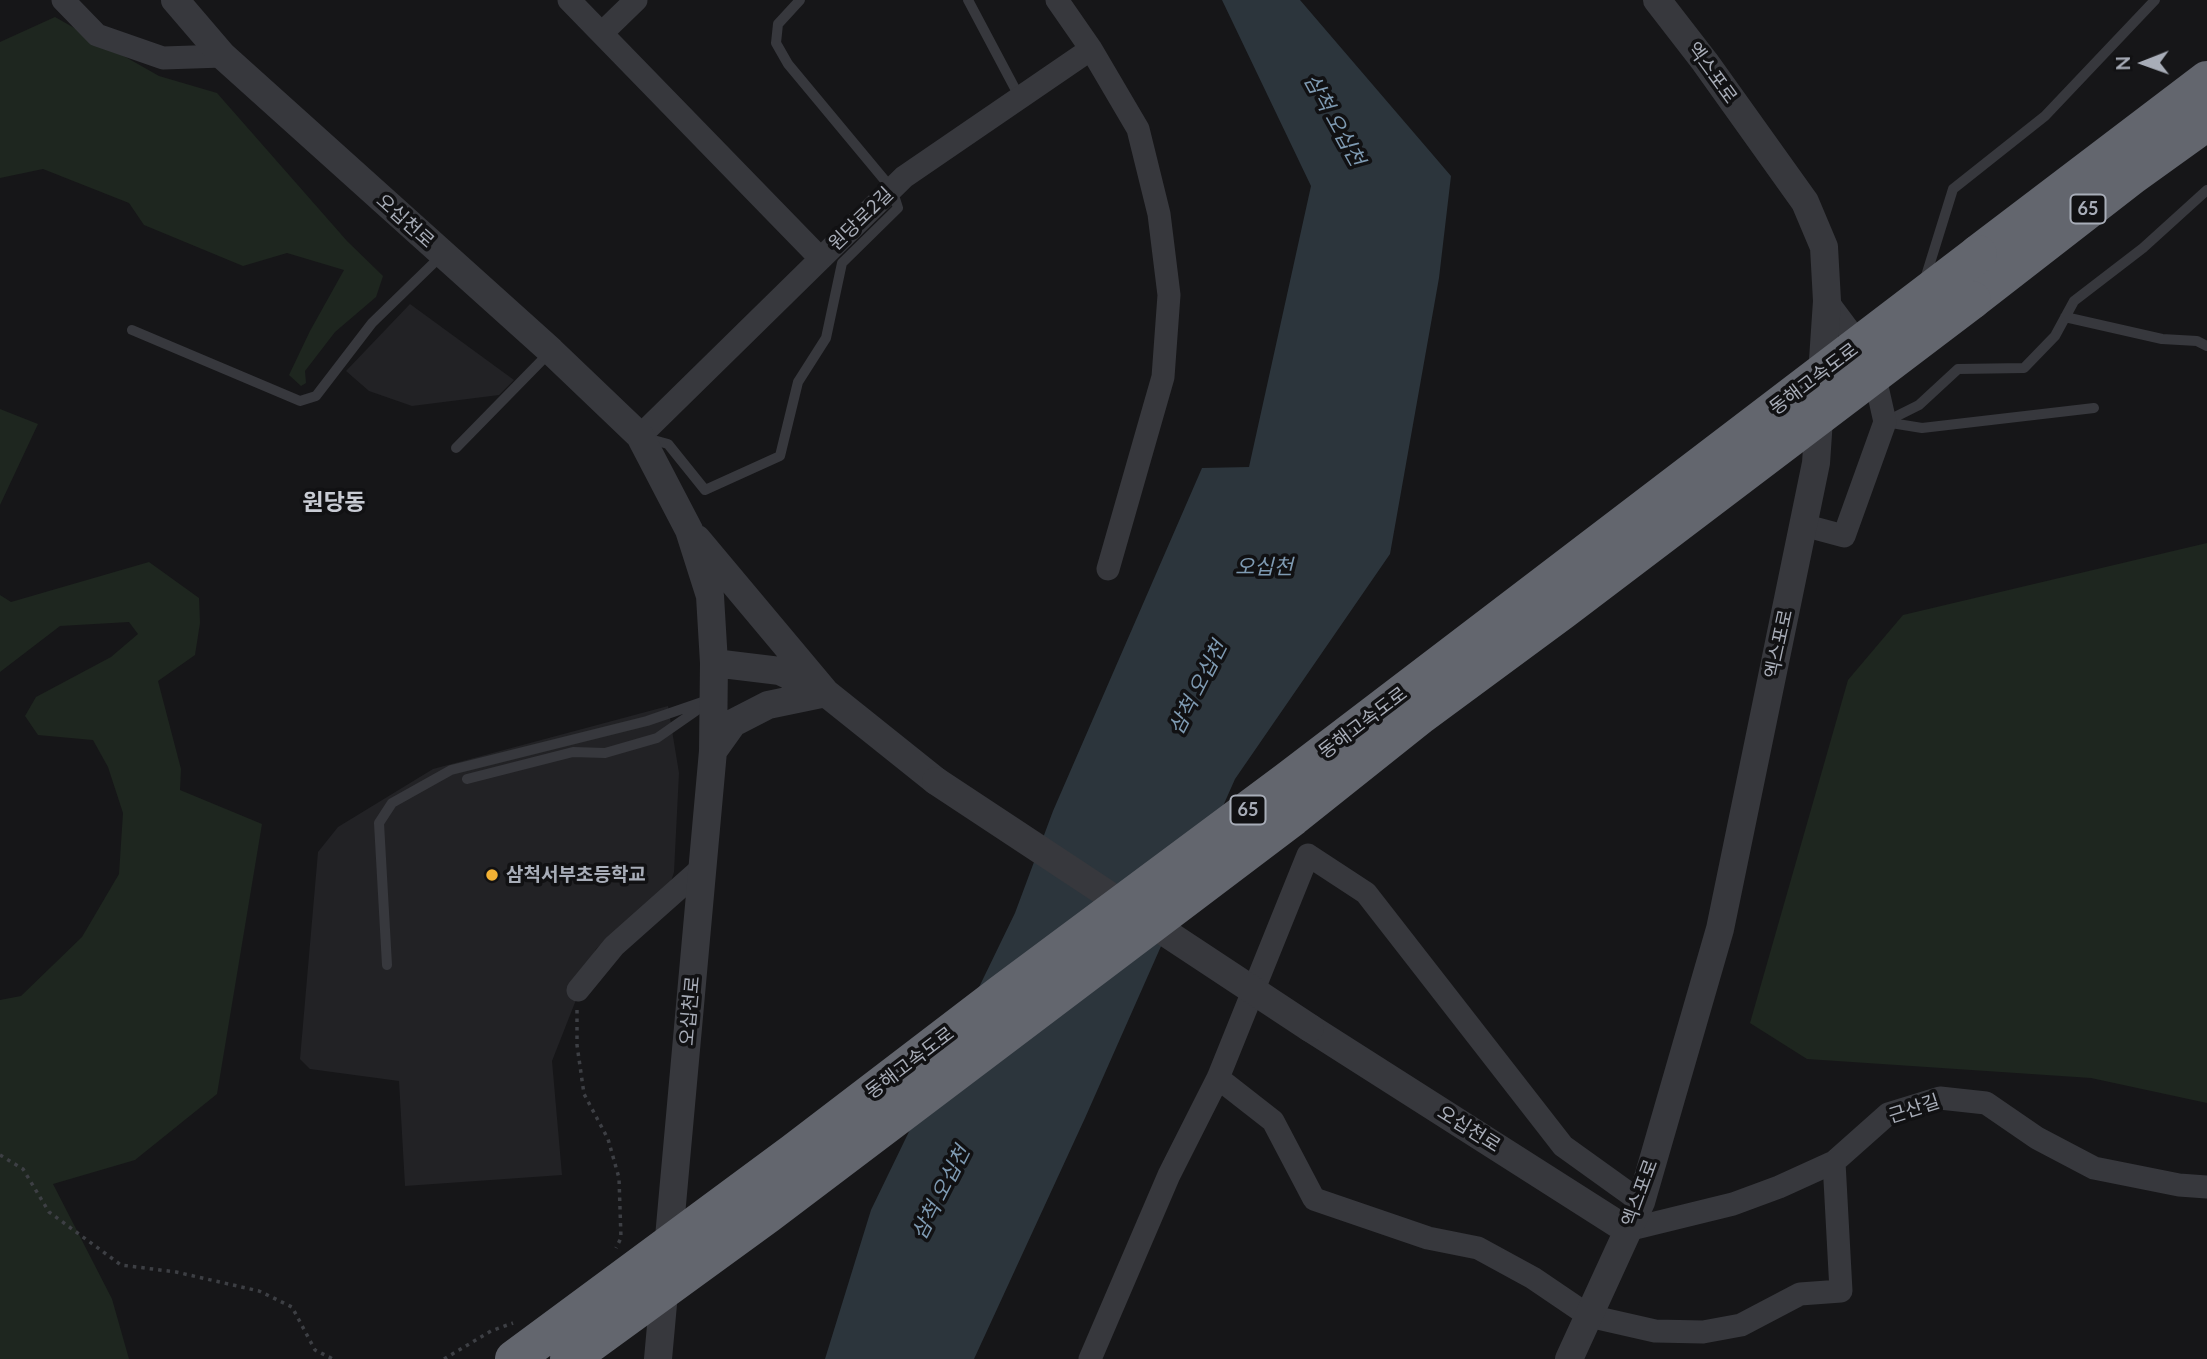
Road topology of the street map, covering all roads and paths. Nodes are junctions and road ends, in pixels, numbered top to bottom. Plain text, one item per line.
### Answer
1 (63, 0) edge
2 (175, 0) edge
3 (569, 0) edge
4 (636, 0) edge
5 (800, 0) edge
6 (968, 0) edge
7 (1057, 0) edge
8 (1657, 0) edge
9 (2155, 0) edge
10 (602, 33) junction
11 (1091, 49) junction
12 (223, 56) junction
13 (2207, 80) edge
14 (1020, 98) junction
15 (2207, 122) edge
16 (892, 189) junction
17 (2207, 190) edge
18 (442, 255) junction
19 (820, 258) junction
20 (1827, 301) junction
21 (2065, 317) junction
22 (1911, 323) dead end
23 (132, 330) dead end
24 (2207, 346) edge
25 (551, 351) junction
26 (2094, 408) dead end
27 (1885, 422) junction
28 (640, 436) junction
29 (456, 448) dead end
30 (1803, 526) junction
31 (689, 530) junction
32 (1108, 569) dead end
33 (714, 663) junction
34 (826, 692) junction
35 (714, 698) junction
36 (713, 751) junction
37 (467, 779) dead end
38 (704, 866) junction
39 (387, 965) dead end
40 (578, 990) joint
41 (1218, 1078) junction
42 (0, 1155) edge
43 (1834, 1162) junction
44 (2207, 1187) edge
45 (1641, 1202) junction
46 (1628, 1230) junction
47 (615, 1249) dead end
48 (1589, 1315) junction
49 (519, 1321) dead end
50 (333, 1359) edge
51 (444, 1359) edge
52 (514, 1359) edge
53 (569, 1359) edge
54 (658, 1359) edge
55 (1090, 1359) edge
56 (1569, 1359) edge

1 - 12 street
2 - 12 street, 오십천로
3 - 10 street, 원당로2길
4 - 10 street
5 - 16 lane
6 - 14 lane
7 - 11 street
8 - 20 street, 엑스포로
9 - 22 lane
10 - 19 street, 원당로2길
11 - 14 street, 원당로2길
11 - 32 street
12 - 18 street, 오십천로
13 - 52 highway, 동해고속도로 / 65, bridge
14 - 16 street, 원당로2길
15 - 53 highway, 동해고속도로 / 65, bridge
16 - 19 street, 원당로2길
16 - 28 lane
17 - 21 lane
18 - 23 lane
18 - 25 street, 오십천로
19 - 28 street
20 - 27 street
20 - 30 street, 엑스포로
21 - 24 lane
21 - 27 lane
25 - 28 street, 오십천로
25 - 29 lane
26 - 27 lane
27 - 30 street
28 - 31 street, 오십천로
30 - 45 street, 엑스포로
31 - 33 street, 오십천로
31 - 34 street
33 - 34 street
33 - 35 street, 오십천로
34 - 36 street
34 - 46 street, 오십천로, bridge
35 - 36 street, 오십천로
35 - 37 lane
35 - 39 lane
36 - 38 street, 오십천로
38 - 40 street
38 - 54 street, 오십천로
40 - 47 path
41 - 45 street
41 - 48 street
41 - 55 street
42 - 50 path
43 - 44 street, 근산길
43 - 46 street, 근산길
43 - 48 street
45 - 46 street, 엑스포로
46 - 48 street, 엑스포로
48 - 56 street, 엑스포로
49 - 51 path

